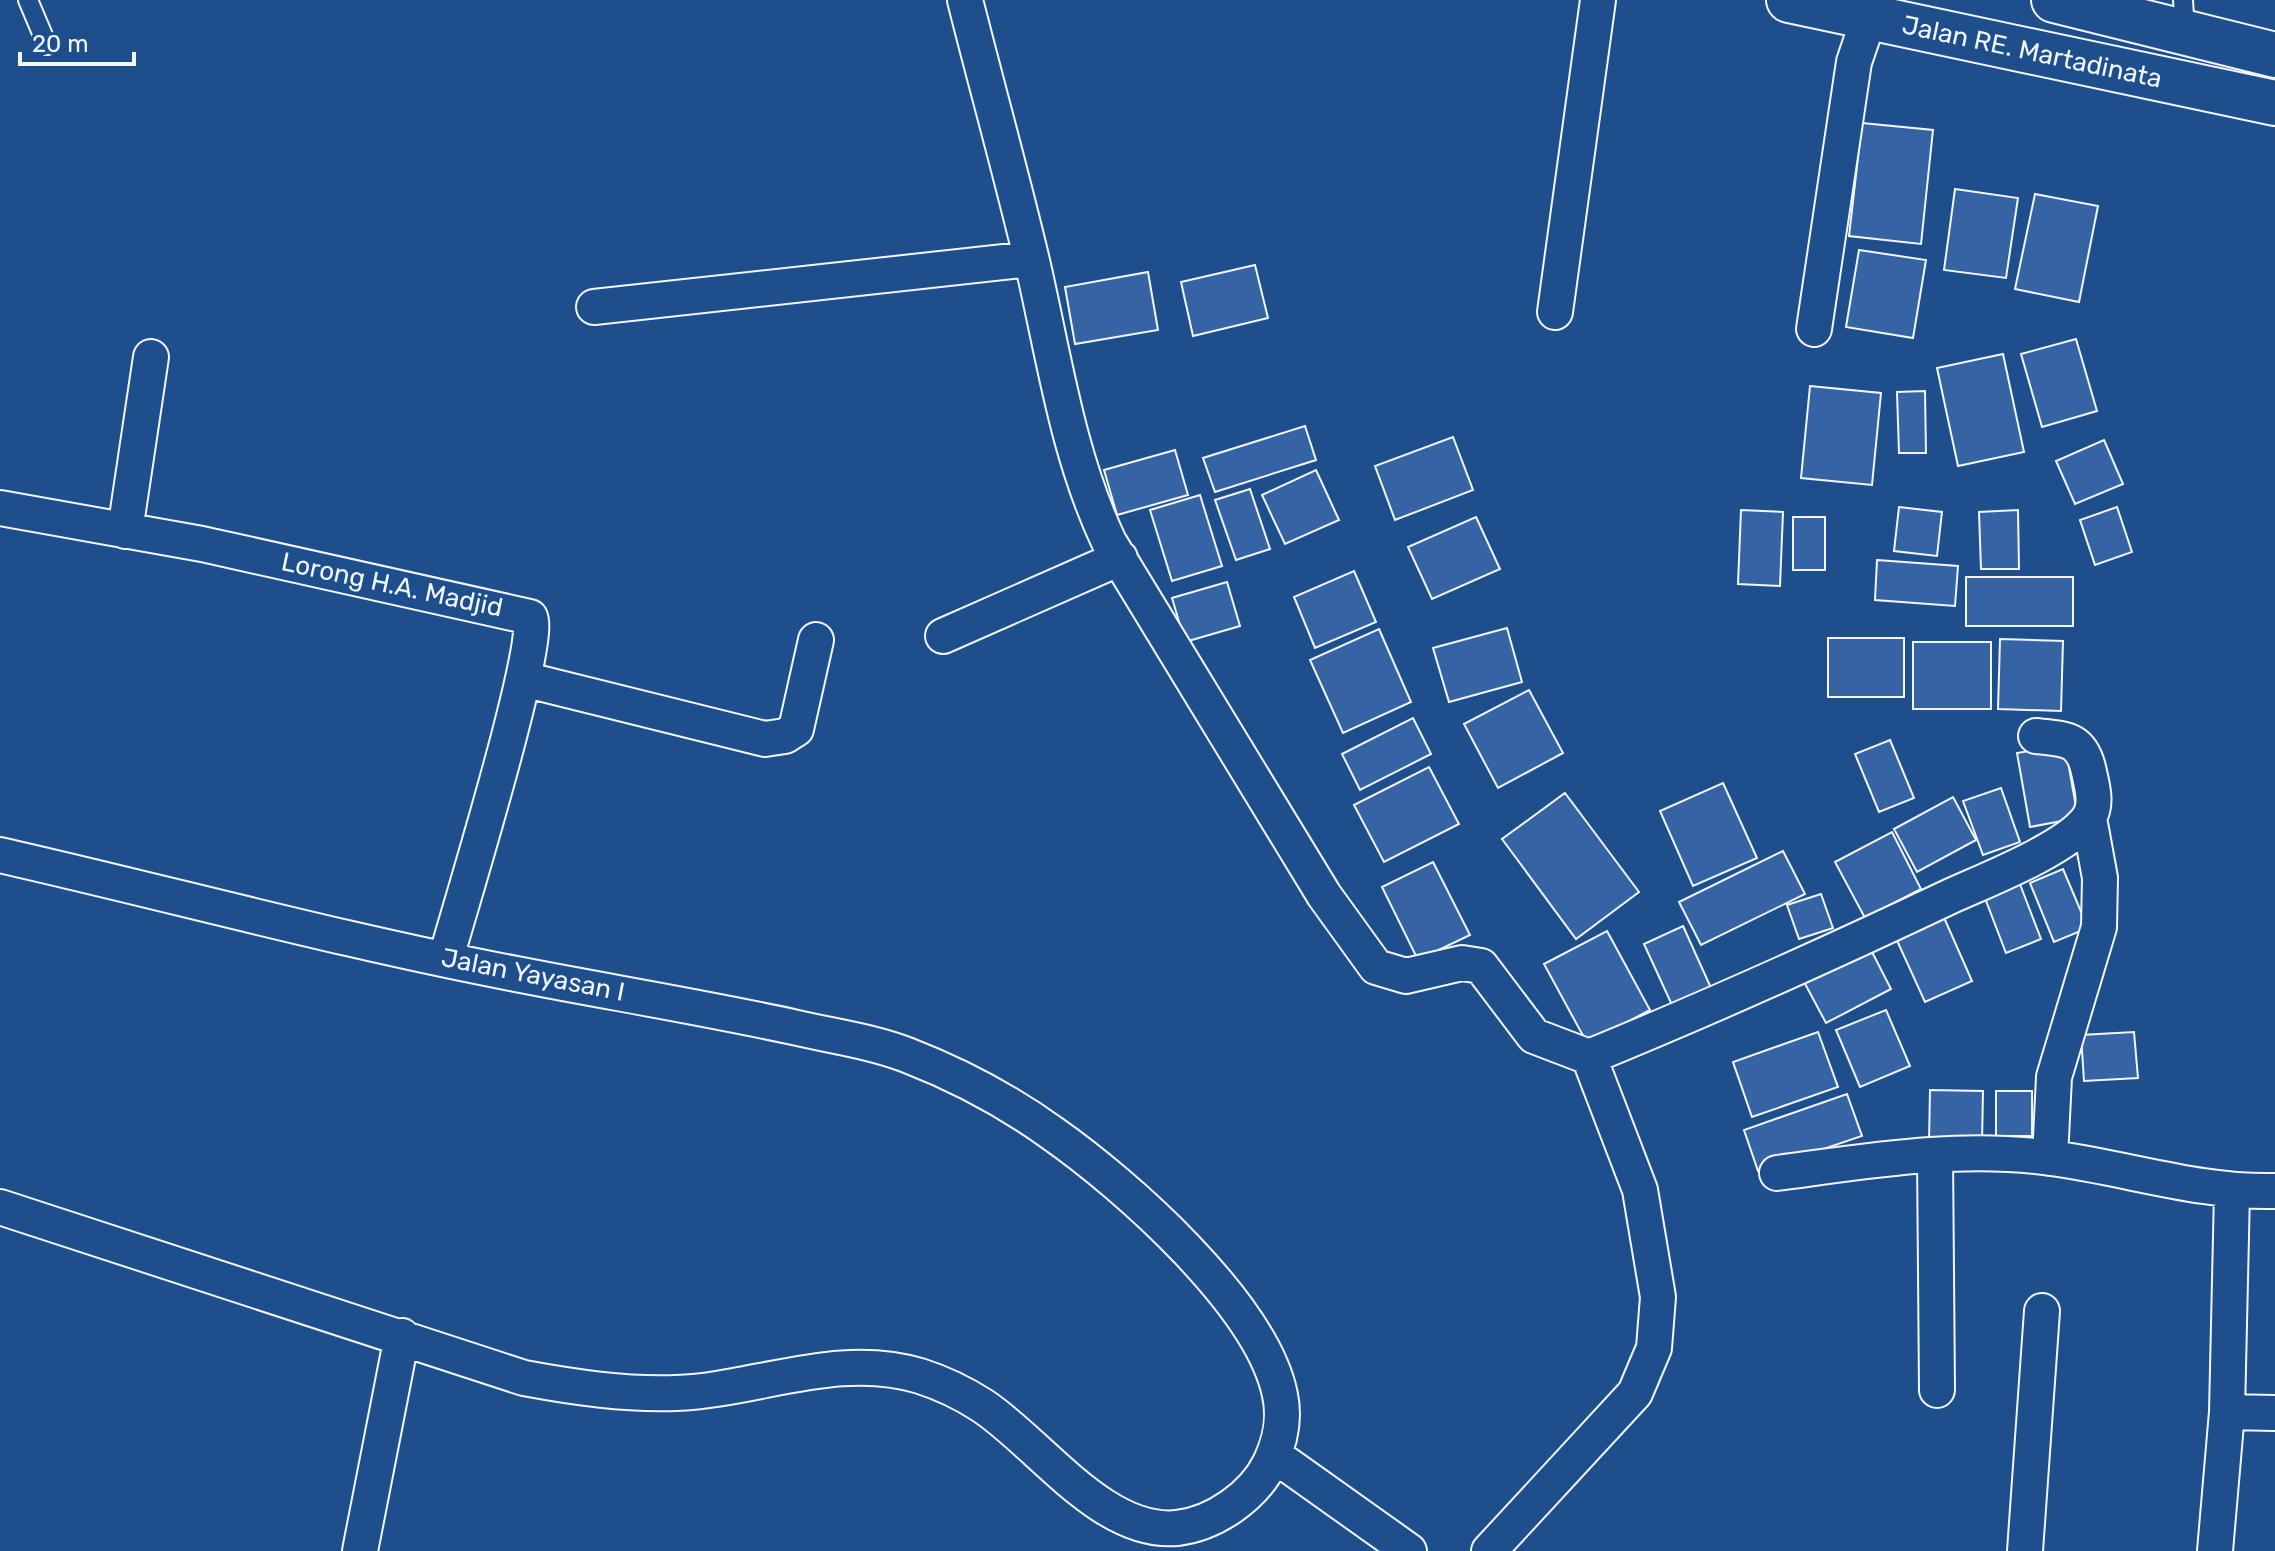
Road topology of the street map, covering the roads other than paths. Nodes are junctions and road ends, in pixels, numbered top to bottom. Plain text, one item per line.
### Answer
1 (28, 0) edge
2 (965, 0) edge
3 (1598, 0) edge
4 (1789, 0) edge
5 (2054, 0) edge
6 (2184, 16) edge
7 (1869, 18) junction
8 (47, 45) dead end
9 (2275, 55) edge
10 (2275, 103) edge
11 (1031, 259) junction
12 (594, 307) dead end
13 (1555, 312) dead end
14 (1814, 329) dead end
15 (151, 357) dead end
16 (0, 508) edge
17 (125, 531) junction
18 (1120, 558) junction
19 (943, 636) dead end
20 (816, 640) dead end
21 (523, 679) junction
22 (2036, 736) dead end
23 (2089, 818) junction
24 (0, 855) edge
25 (446, 958) junction
26 (1589, 1057) junction
27 (1935, 1155) junction
28 (2050, 1158) junction
29 (1777, 1173) dead end
30 (2275, 1191) edge
31 (2232, 1192) junction
32 (0, 1207) edge
33 (2042, 1311) dead end
34 (402, 1336) junction
35 (1937, 1390) dead end
36 (2227, 1412) junction
37 (2275, 1413) edge
38 (1274, 1455) junction
39 (1178, 1539) edge
40 (360, 1551) edge
41 (1409, 1551) edge
42 (1489, 1551) edge
43 (2025, 1551) edge
44 (2215, 1551) edge

1 - 8 lane
2 - 11 street
3 - 13 street
4 - 7 highway, Jalan RE. Martadinata
5 - 6 highway
6 - 9 highway
7 - 10 highway, Jalan RE. Martadinata
7 - 14 street
11 - 12 street
11 - 18 street
15 - 17 street
16 - 17 street, Lorong H.A. Madjid
17 - 21 street, Lorong H.A. Madjid
18 - 19 street
18 - 26 street
20 - 21 street
21 - 25 street, Lorong H.A. Madjid
22 - 23 street
23 - 26 street
23 - 28 street
24 - 25 street, Jalan Yayasan I
25 - 38 street, Jalan Yayasan I
26 - 42 street
27 - 28 street
27 - 29 street
27 - 35 street
28 - 31 street
30 - 31 street
31 - 36 street
32 - 34 street
33 - 43 street
34 - 39 street
34 - 40 street
36 - 37 street
36 - 44 street
38 - 39 street
38 - 41 street

